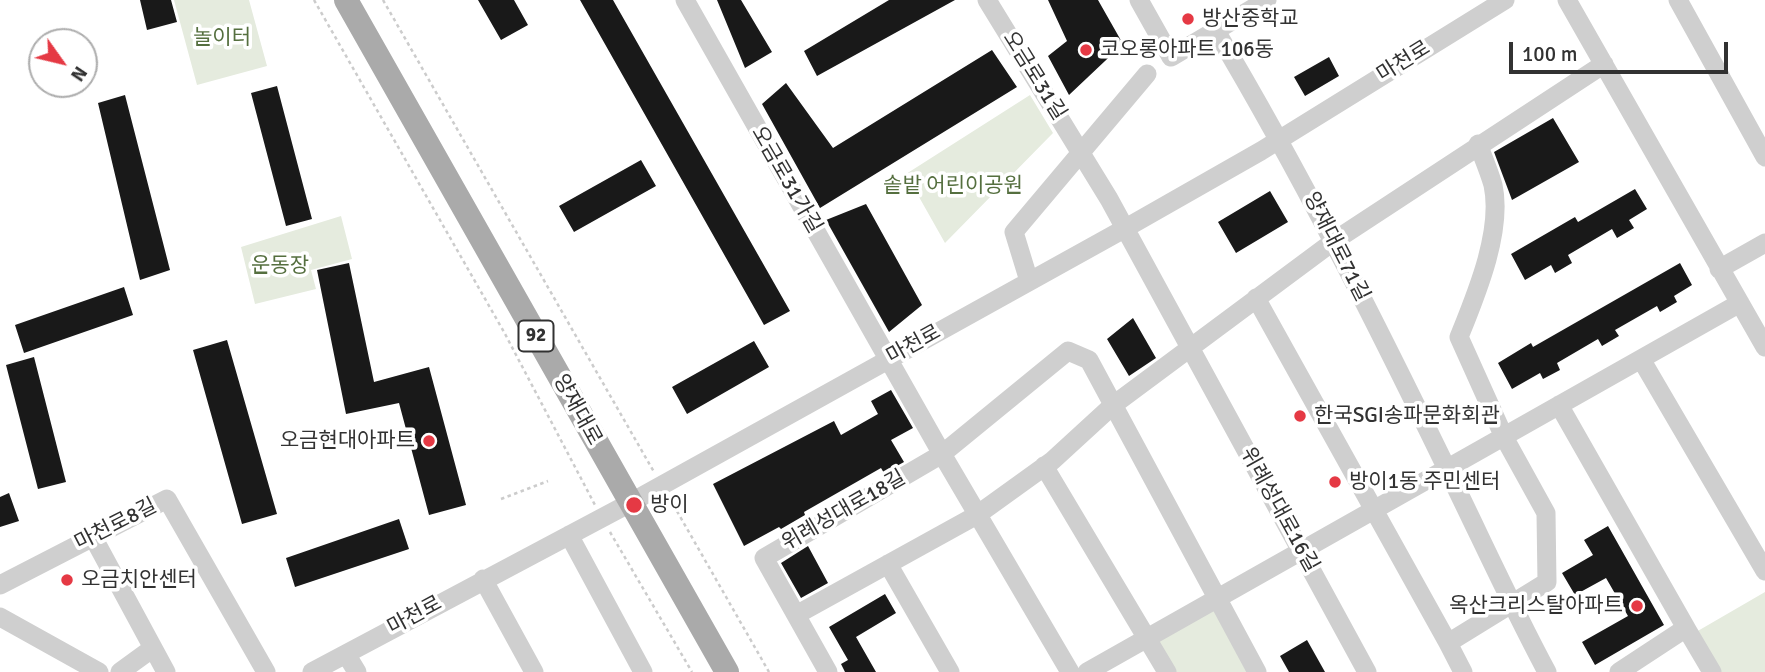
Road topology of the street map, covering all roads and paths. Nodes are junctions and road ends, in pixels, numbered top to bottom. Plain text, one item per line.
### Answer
1 (314, 0) edge
2 (346, 0) edge
3 (383, 0) edge
4 (685, 0) edge
5 (987, 0) edge
6 (1139, 0) edge
7 (1267, 0) edge
8 (1504, 0) edge
9 (1567, 0) edge
10 (1678, 0) edge
11 (1216, 31) junction
12 (1604, 64) junction
13 (1147, 74) dead end
14 (1280, 138) junction
15 (1478, 144) junction
16 (1081, 152) junction
17 (1765, 157) edge
18 (1124, 229) junction
19 (1334, 241) junction
20 (1765, 243) edge
21 (1719, 269) junction
22 (1029, 281) junction
23 (1256, 298) junction
24 (1740, 303) junction
25 (1765, 347) edge
26 (1189, 349) junction
27 (888, 359) junction
28 (1641, 359) junction
29 (1559, 405) junction
30 (1112, 407) junction
31 (1504, 437) junction
32 (942, 454) junction
33 (1044, 466) junction
34 (1447, 469) junction
35 (548, 481) dead end
36 (662, 485) junction
37 (501, 499) dead end
38 (630, 503) junction
39 (1374, 510) junction
40 (977, 515) junction
41 (602, 518) junction
42 (569, 536) junction
43 (93, 537) junction
44 (1302, 551) junction
45 (888, 564) junction
46 (1765, 571) edge
47 (483, 579) junction
48 (0, 585) edge
49 (1217, 598) junction
50 (1511, 606) junction
51 (796, 615) junction
52 (0, 618) edge
53 (1686, 628) junction
54 (1147, 638) junction
55 (1448, 643) junction
56 (153, 648) junction
57 (346, 654) junction
58 (99, 672) edge
59 (120, 672) edge
60 (166, 672) edge
61 (266, 672) edge
62 (312, 672) edge
63 (357, 672) edge
64 (534, 672) edge
65 (642, 672) edge
66 (692, 672) edge
67 (727, 672) edge
68 (769, 672) edge
69 (828, 672) edge
70 (950, 672) edge
71 (1070, 672) edge
72 (1087, 672) edge
73 (1167, 672) edge
74 (1257, 672) edge
75 (1367, 672) edge
76 (1463, 672) edge
77 (1548, 672) edge
78 (1619, 672) edge
79 (1712, 672) edge

1 - 41 path
2 - 38 main road, 양재대로 / 92
3 - 36 path
4 - 27 street, 오금로31가길
5 - 16 street, 오금로31길
6 - 11 street
7 - 11 street
8 - 14 street, 마천로
9 - 12 street
10 - 17 street
11 - 14 street, 양재대로71길
12 - 15 street
12 - 21 street
13 - 16 street
14 - 18 street, 마천로
14 - 19 street, 양재대로71길
15 - 19 street
15 - 31 street
16 - 18 street, 오금로31길
16 - 22 street
18 - 22 street, 마천로
18 - 26 street, 위례성대로16길
19 - 23 street
19 - 34 street, 양재대로71길
20 - 21 street
21 - 24 street
22 - 27 street, 마천로
23 - 26 street
23 - 39 street
24 - 25 street
24 - 28 street
26 - 30 street
26 - 44 street, 위례성대로16길
27 - 32 street
27 - 36 street, 마천로
28 - 29 street
28 - 46 street
29 - 31 street
29 - 53 street
30 - 32 street, 위례성대로18길
30 - 33 street
30 - 49 street
31 - 34 street
31 - 50 street
32 - 40 street
32 - 51 street, 위례성대로18길
33 - 40 street
33 - 54 street
34 - 39 street
34 - 50 street, 양재대로71길
35 - 37 path
36 - 38 street, 마천로
36 - 68 path
38 - 41 street, 마천로
38 - 67 main road, 양재대로 / 92
39 - 44 street
39 - 55 street
40 - 45 street
40 - 71 street
41 - 42 street, 마천로
41 - 66 path
42 - 47 street, 마천로
42 - 65 street
43 - 48 street, 마천로8길
43 - 56 street
43 - 61 street, 마천로8길
44 - 49 street
44 - 75 street, 위례성대로16길
45 - 51 street
45 - 70 street
47 - 57 street, 마천로
47 - 64 street
49 - 54 street
49 - 74 street
50 - 55 street
50 - 77 street, 양재대로71길
51 - 69 street
52 - 58 street
53 - 78 street
53 - 79 street
54 - 72 street
54 - 73 street
55 - 76 street
56 - 59 street
56 - 60 street
57 - 62 street, 마천로
57 - 63 street

